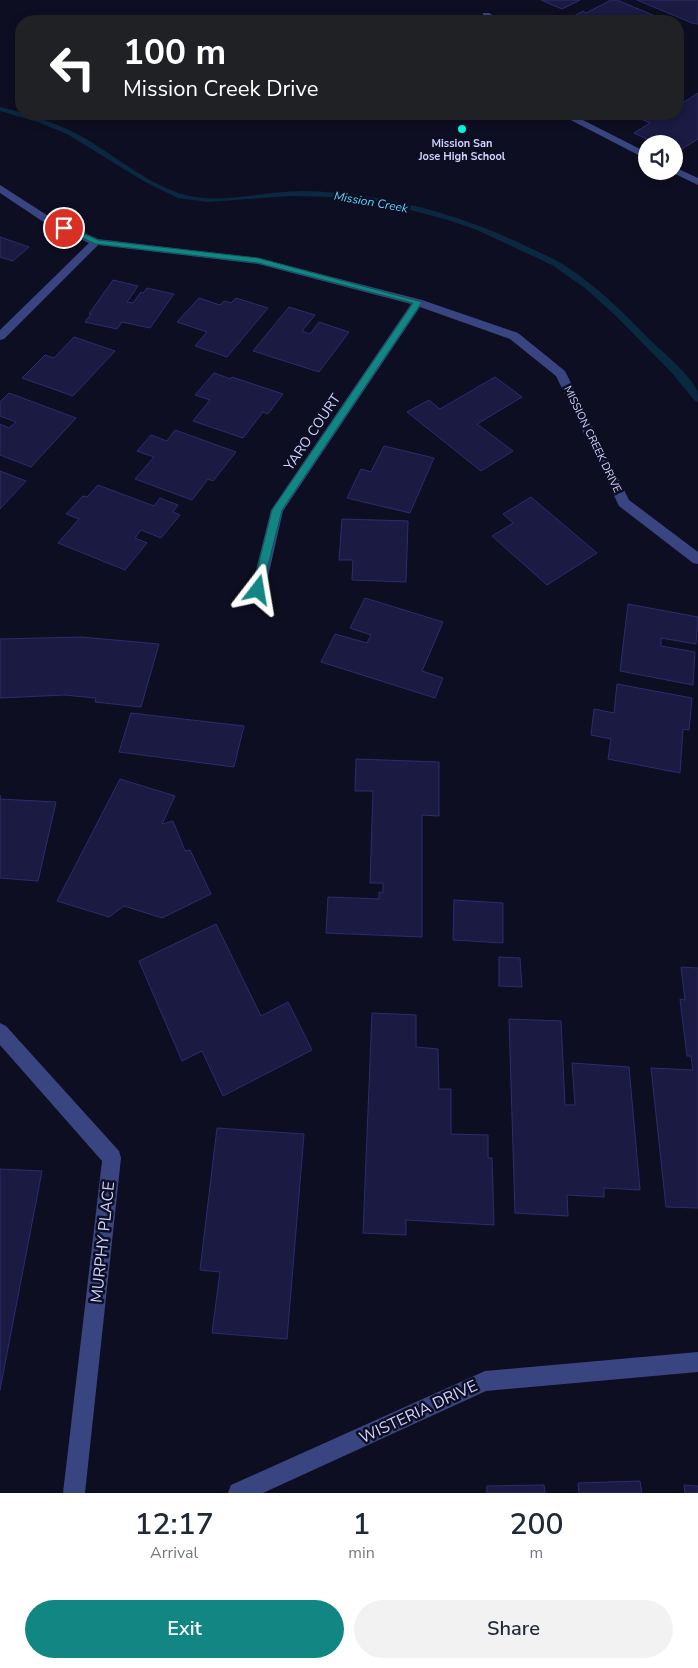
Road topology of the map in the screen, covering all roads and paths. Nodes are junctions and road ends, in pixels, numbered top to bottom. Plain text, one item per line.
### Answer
1 (576, 120) edge
2 (638, 152) edge
3 (683, 174) edge
4 (698, 182) edge
5 (0, 188) edge
6 (96, 242) junction
7 (418, 302) junction
8 (0, 336) edge
9 (698, 559) edge
10 (258, 590) dead end
11 (0, 1032) edge
12 (698, 1362) edge
13 (74, 1493) edge
14 (239, 1493) edge

1 - 2 street
3 - 4 street
5 - 6 street, MISSION CREEK DRIVE
6 - 7 street, MISSION CREEK DRIVE
6 - 8 street
7 - 9 street, MISSION CREEK DRIVE
7 - 10 street, YARO COURT
11 - 13 street, MURPHY PLACE
12 - 14 street, WISTERIA DRIVE

